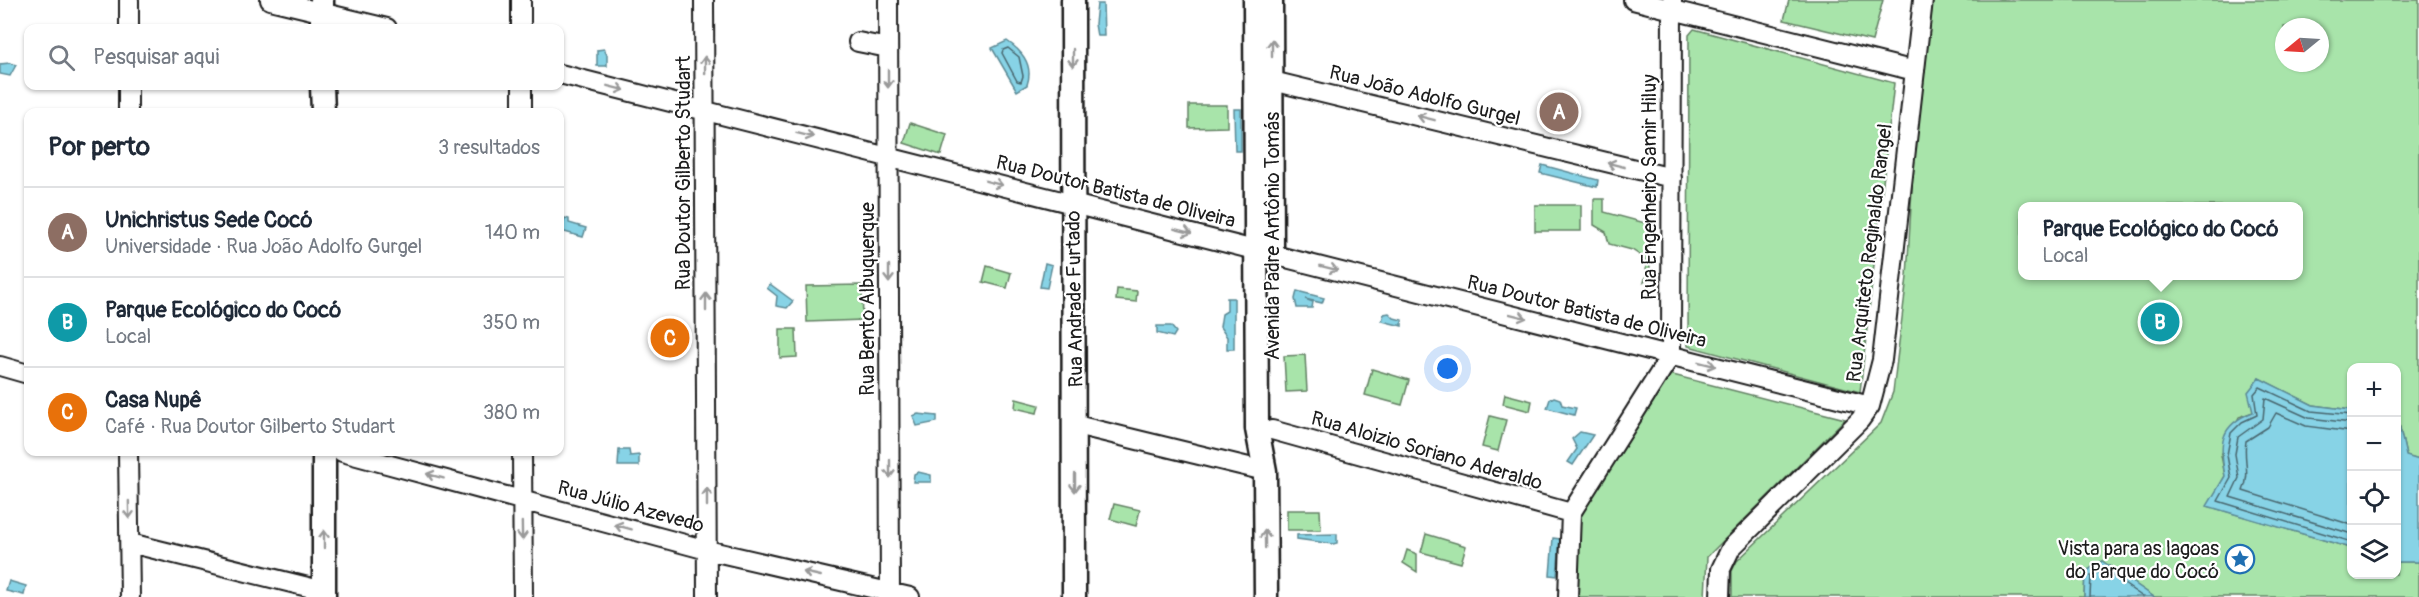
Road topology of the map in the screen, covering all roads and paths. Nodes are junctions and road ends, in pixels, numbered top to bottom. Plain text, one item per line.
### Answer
1 (129, 0) edge
2 (270, 0) edge
3 (521, 0) edge
4 (704, 0) edge
5 (888, 0) edge
6 (1073, 0) edge
7 (1255, 0) edge
8 (1271, 0) edge
9 (1633, 0) edge
10 (1923, 0) edge
11 (1672, 5) edge
12 (322, 14) edge
13 (129, 24) edge
14 (368, 24) edge
15 (521, 24) edge
16 (858, 42) dead end
17 (888, 48) junction
18 (1915, 71) junction
19 (564, 75) edge
20 (1264, 79) junction
21 (128, 90) edge
22 (322, 90) edge
23 (522, 90) edge
24 (128, 108) edge
25 (322, 108) edge
26 (522, 108) edge
27 (706, 109) junction
28 (889, 156) junction
29 (1672, 178) junction
30 (1073, 203) junction
31 (1264, 252) junction
32 (1671, 355) junction
33 (0, 366) edge
34 (24, 373) edge
35 (1870, 406) junction
36 (1076, 425) junction
37 (1272, 430) junction
38 (128, 456) edge
39 (324, 456) edge
40 (357, 456) edge
41 (522, 456) edge
42 (1264, 471) junction
43 (522, 499) junction
44 (1571, 513) junction
45 (130, 543) junction
46 (707, 550) junction
47 (324, 594) edge
48 (890, 594) edge
49 (130, 597) edge
50 (523, 597) edge
51 (707, 597) edge
52 (910, 597) edge
53 (1074, 597) edge
54 (1266, 597) edge
55 (1568, 597) edge
56 (1720, 597) edge

1 - 13 street
2 - 12 street
3 - 15 street
27 -> 4 street, Rua Doutor Gilberto Studart
5 - 17 street, Rua Bento Albuquerque
6 -> 30 main road, Rua Andrade Furtado
7 - 20 main road, Avenida Padre Antônio Tomás
20 -> 8 main road, Avenida Padre Antônio Tomás
9 - 11 street
10 - 18 street, Rua Arquiteto Reginaldo Rangel
11 - 18 street
11 - 29 street, Rua Engenheiro Samir Hiluy
12 - 14 street
16 - 17 street
17 -> 28 street, Rua Bento Albuquerque
18 - 35 street, Rua Arquiteto Reginaldo Rangel
19 -> 27 street, Rua Doutor Batista de Oliveira
29 -> 20 street, Rua João Adolfo Gurgel
20 - 31 main road, Avenida Padre Antônio Tomás
21 - 24 street
22 - 25 main road
23 - 26 street
27 -> 28 street, Rua Doutor Batista de Oliveira
46 -> 27 street, Rua Doutor Gilberto Studart
28 -> 30 street, Rua Doutor Batista de Oliveira
28 -> 48 street, Rua Bento Albuquerque
29 - 32 street, Rua Engenheiro Samir Hiluy
30 -> 31 street, Rua Doutor Batista de Oliveira
30 - 36 main road, Rua Andrade Furtado
31 -> 32 street, Rua Doutor Batista de Oliveira
31 - 37 main road, Avenida Padre Antônio Tomás
31 - 42 main road, Avenida Padre Antônio Tomás
32 -> 35 street, Rua Doutor Batista de Oliveira
32 - 44 street
33 - 34 street
35 - 56 street, Rua Arquiteto Reginaldo Rangel
36 - 42 street
36 -> 53 main road, Rua Andrade Furtado
37 - 42 main road, Avenida Padre Antônio Tomás
37 - 44 street, Rua Aloizio Soriano Aderaldo
38 -> 45 street
47 -> 39 main road
43 -> 40 street, Rua Júlio Azevedo
41 - 43 street
54 -> 42 main road, Avenida Padre Antônio Tomás
46 -> 43 street, Rua Júlio Azevedo
43 -> 50 street
44 - 55 street
45 - 47 street
45 - 49 street
48 -> 46 street, Rua Júlio Azevedo
46 - 51 street, Rua Doutor Gilberto Studart
48 - 52 street, Rua Júlio Azevedo

